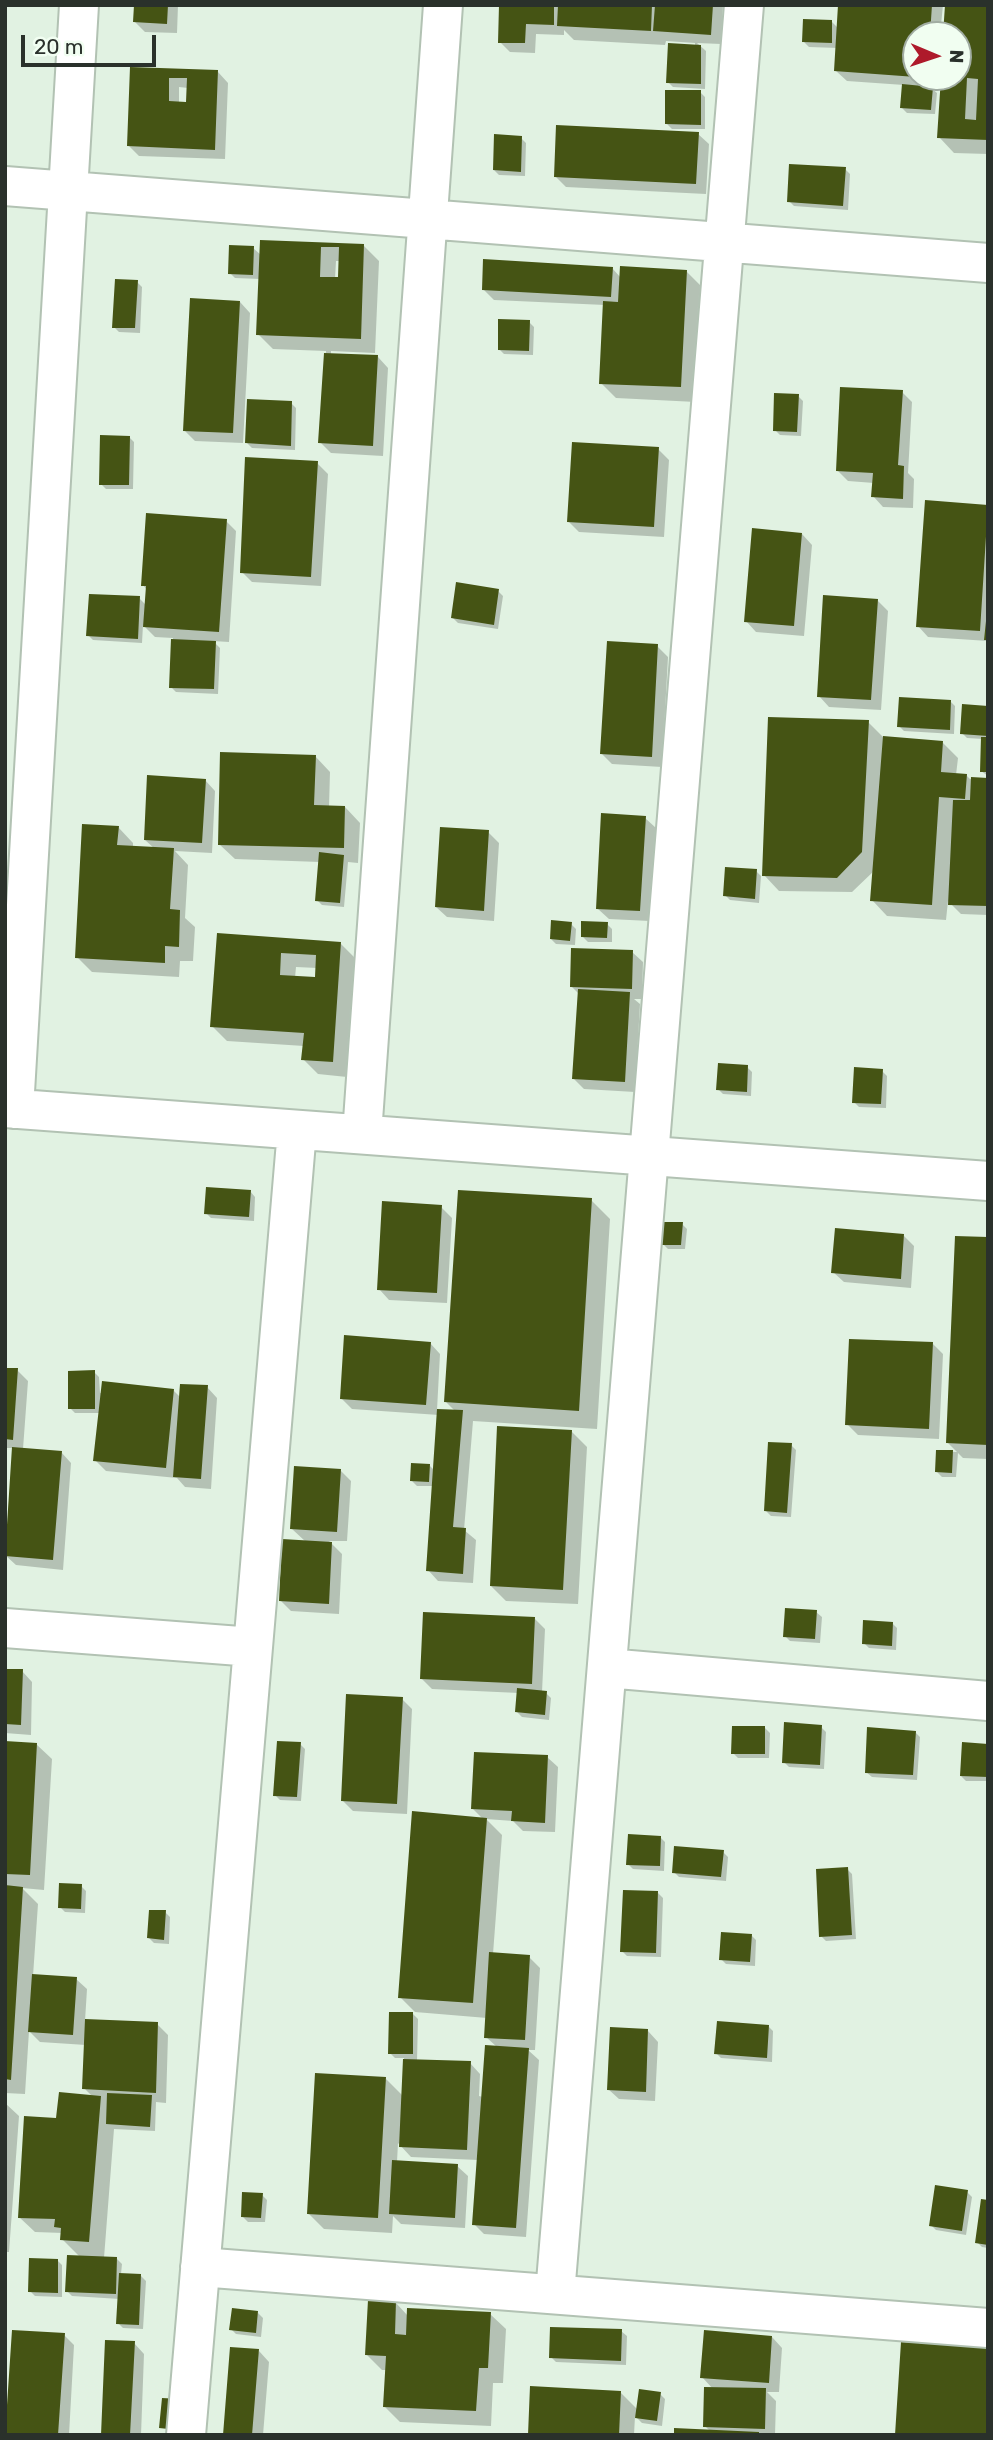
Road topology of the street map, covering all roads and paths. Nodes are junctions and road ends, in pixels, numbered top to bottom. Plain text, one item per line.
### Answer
1 (79, 5) edge
2 (443, 5) edge
3 (744, 5) edge
4 (5, 186) edge
5 (68, 191) junction
6 (427, 219) junction
7 (724, 242) junction
8 (988, 262) edge
9 (9, 1108) edge
10 (297, 1130) junction
11 (362, 1134) junction
12 (649, 1156) junction
13 (988, 1181) edge
14 (5, 1628) edge
15 (253, 1647) junction
16 (607, 1668) junction
17 (988, 1701) edge
18 (200, 2267) junction
19 (555, 2294) junction
20 (988, 2329) edge
21 (186, 2435) edge

1 - 5 street
2 - 6 street
3 - 7 street
4 - 5 street
5 - 6 street
5 - 9 street
6 - 7 street
6 - 11 street
7 - 8 street
7 - 12 street
9 - 10 street
10 - 11 street
10 - 15 street
11 - 12 street
12 - 13 street
12 - 16 street
14 - 15 street
15 - 18 street
16 - 17 street
16 - 19 street
18 - 19 street
18 - 21 street
19 - 20 street

